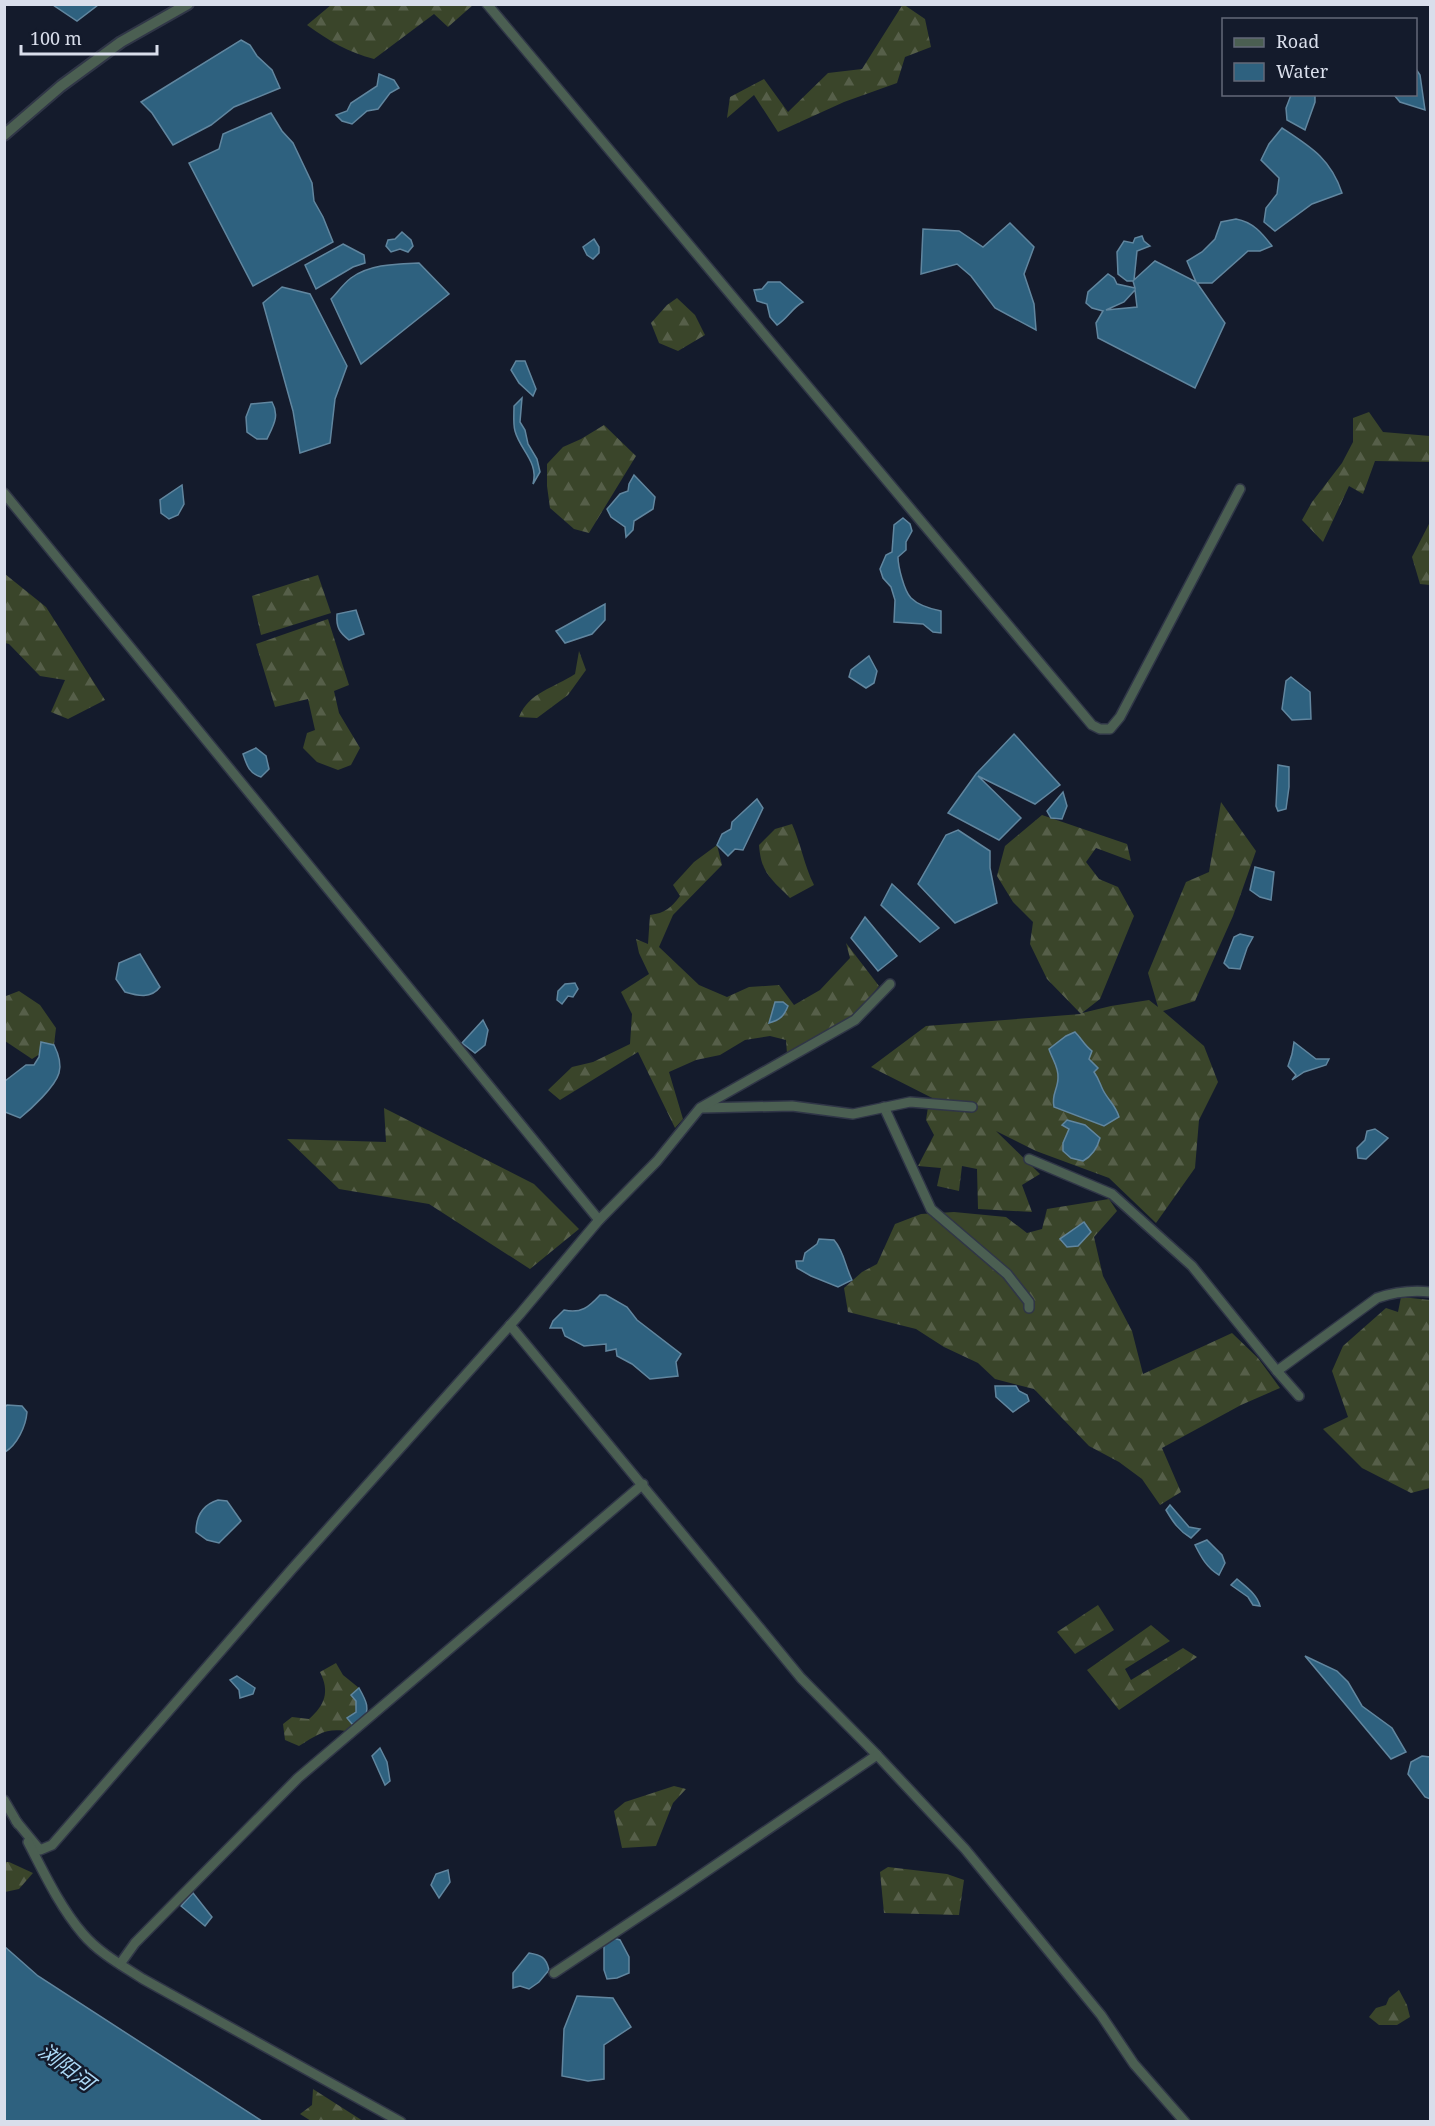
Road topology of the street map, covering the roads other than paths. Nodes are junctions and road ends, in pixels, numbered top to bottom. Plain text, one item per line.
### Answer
1 (188, 4) edge
2 (487, 4) edge
3 (4, 135) edge
4 (1240, 489) dead end
5 (4, 493) edge
6 (890, 984) dead end
7 (884, 1107) junction
8 (972, 1107) dead end
9 (700, 1108) junction
10 (1029, 1159) dead end
11 (599, 1220) junction
12 (1431, 1292) edge
13 (1029, 1308) dead end
14 (510, 1325) junction
15 (1277, 1371) junction
16 (1299, 1395) dead end
17 (643, 1484) junction
18 (877, 1755) junction
19 (4, 1800) edge
20 (16, 1821) junction
21 (120, 1964) junction
22 (554, 1973) dead end
23 (401, 2121) edge
24 (1185, 2121) edge

1 - 3 street
2 - 4 street
5 - 11 street
6 - 9 street
7 - 8 street
7 - 9 street
7 - 13 street
9 - 11 street
10 - 15 street
11 - 14 street
12 - 15 street
14 - 17 street
14 - 20 street
15 - 16 street
17 - 18 street
17 - 21 street
18 - 22 street
18 - 24 street
19 - 20 street
20 - 21 street
21 - 23 street

